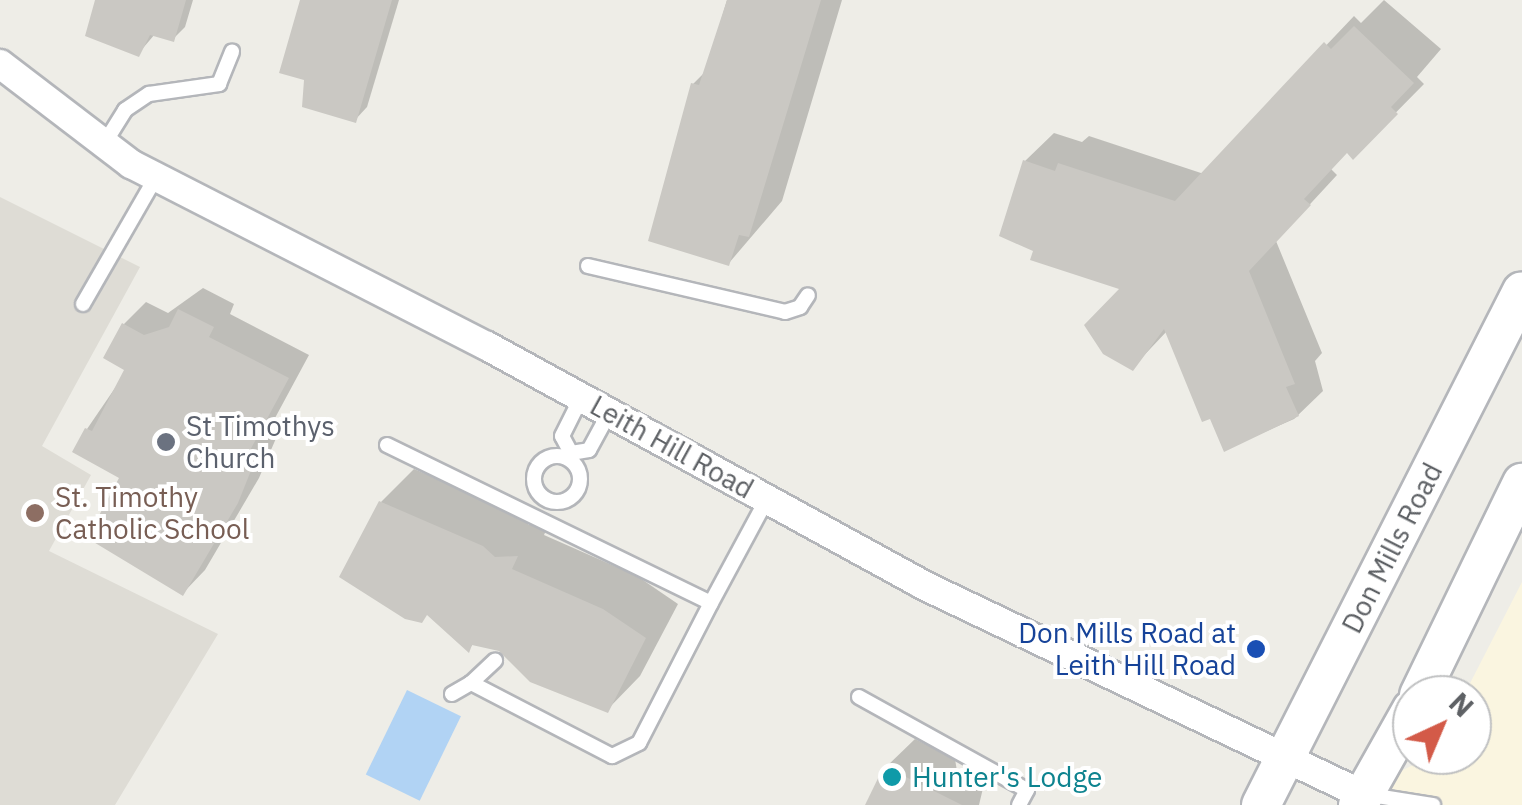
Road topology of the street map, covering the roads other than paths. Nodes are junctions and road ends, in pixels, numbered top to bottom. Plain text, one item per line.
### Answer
1 (232, 52) dead end
2 (0, 64) edge
3 (104, 144) junction
4 (156, 177) junction
5 (588, 266) dead end
6 (1522, 291) edge
7 (808, 295) dead end
8 (83, 304) dead end
9 (582, 398) junction
10 (609, 413) junction
11 (387, 445) dead end
12 (569, 456) junction
13 (1522, 483) edge
14 (546, 499) junction
15 (767, 499) junction
16 (538, 516) junction
17 (711, 603) junction
18 (495, 661) dead end
19 (1429, 675) edge
20 (471, 682) junction
21 (452, 694) dead end
22 (859, 697) dead end
23 (1392, 748) edge
24 (1284, 762) junction
25 (1365, 801) edge
26 (1020, 805) edge
27 (1261, 805) edge
28 (1433, 805) edge

1 - 3 lane
2 - 3 street, Leith Hill Road
3 - 4 street, Leith Hill Road
4 - 8 lane
4 - 9 street, Leith Hill Road
5 - 7 lane
6 - 24 main road, Don Mills Road
9 - 10 street, Leith Hill Road
9 - 12 lane
10 - 12 lane
10 - 15 street, Leith Hill Road
11 - 16 lane
12 - 14 lane
12 - 14 lane
13 - 19 main road
14 - 16 lane
15 - 17 lane
15 - 24 street, Leith Hill Road
16 - 17 lane
17 - 20 lane
18 - 20 lane
20 - 21 lane
22 - 26 lane
23 - 25 main road
24 - 25 street, Leith Hill Road
24 - 27 main road, Don Mills Road
25 - 28 lane

